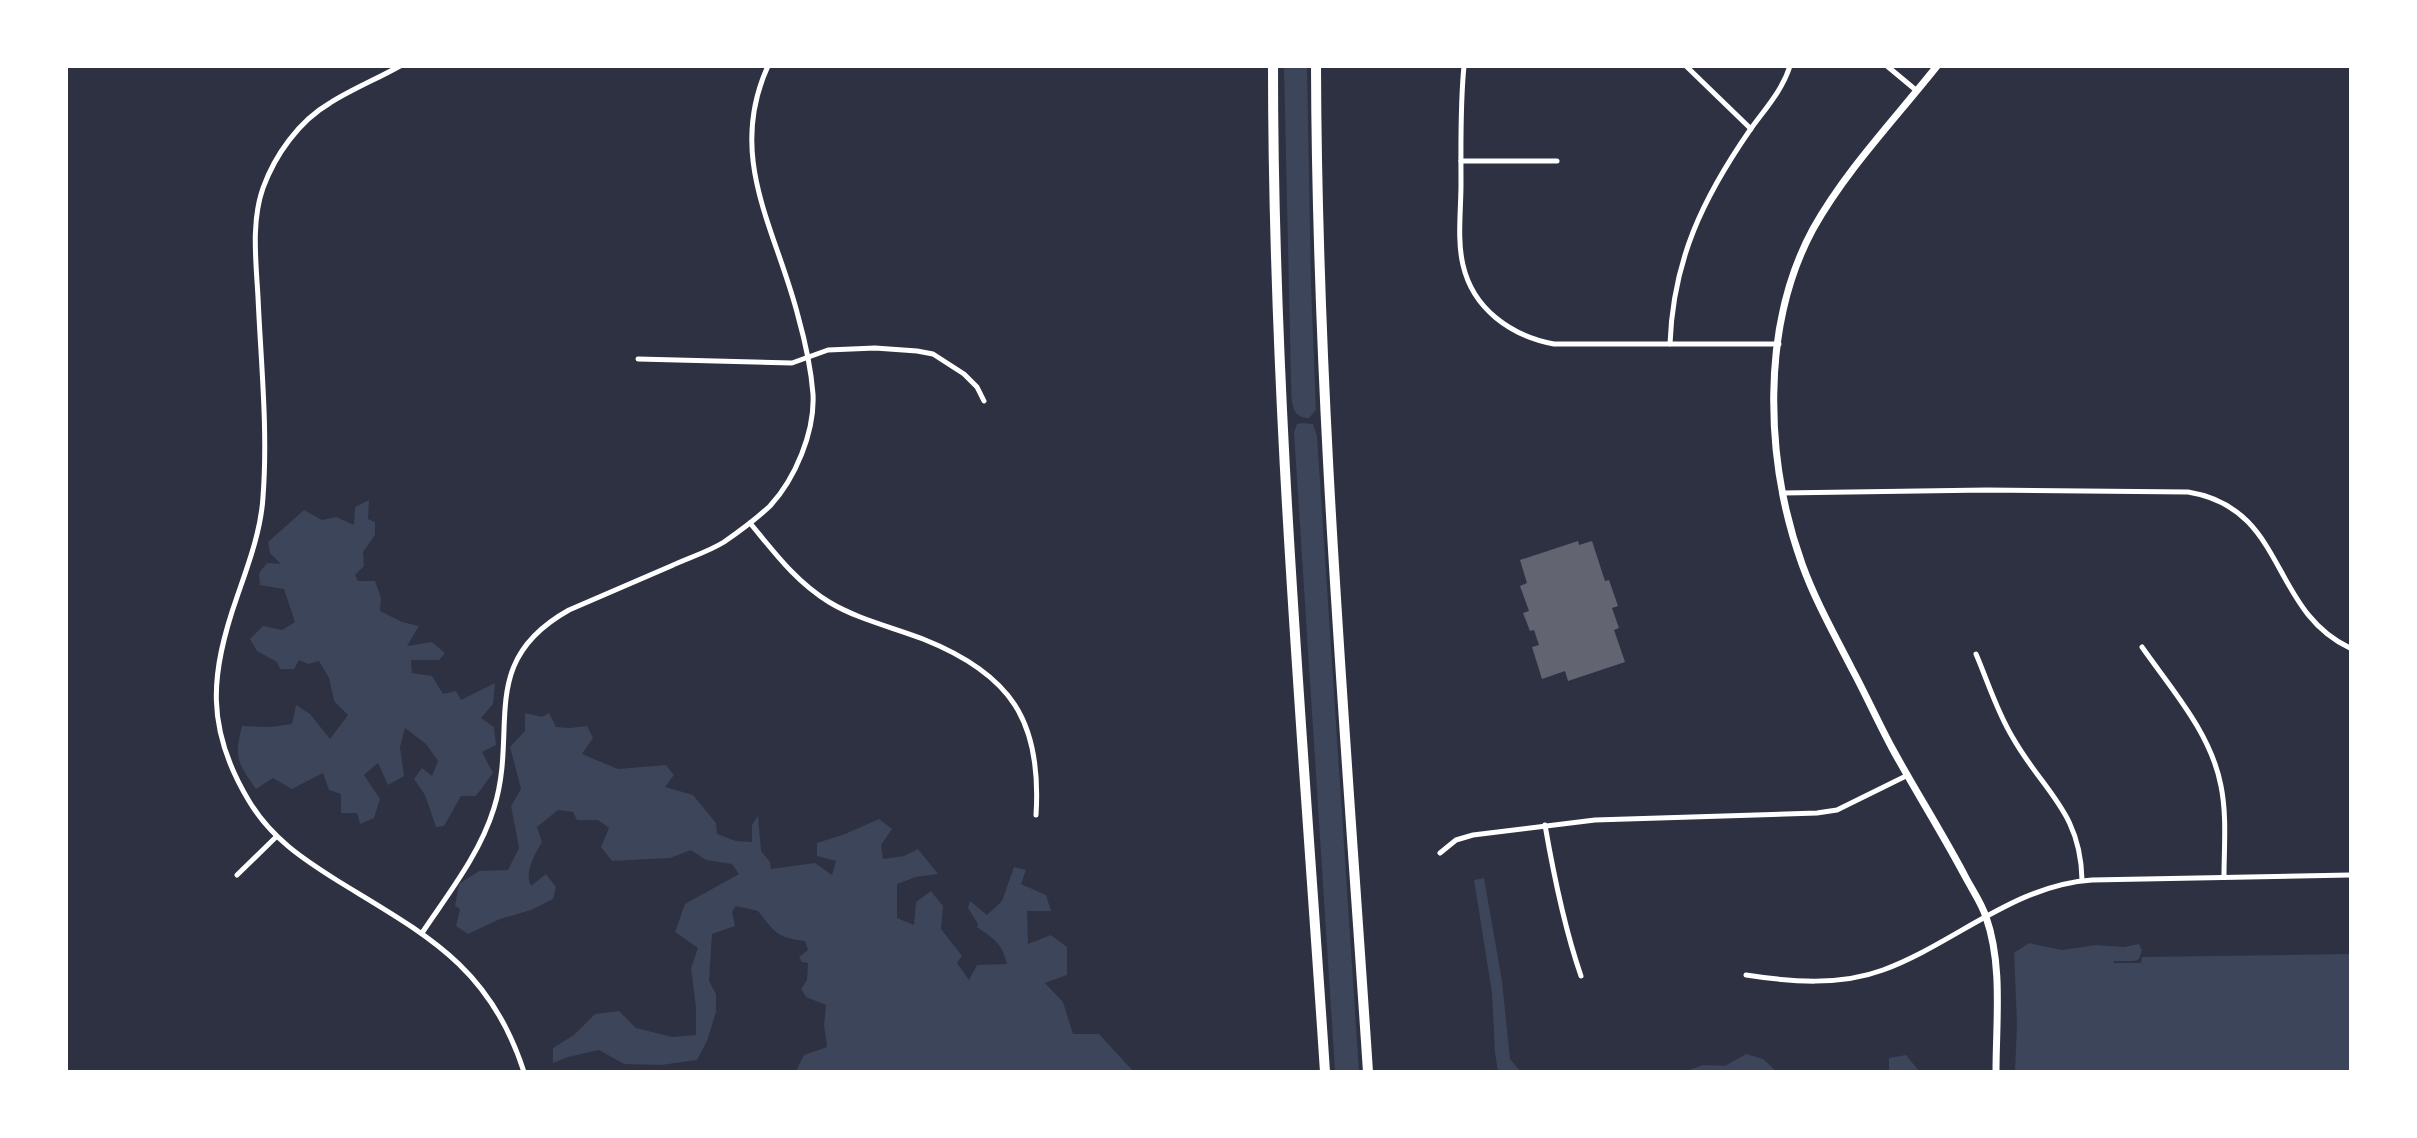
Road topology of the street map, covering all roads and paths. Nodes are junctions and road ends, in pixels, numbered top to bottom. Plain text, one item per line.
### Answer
1 (400, 66) edge
2 (768, 66) edge
3 (1273, 66) edge
4 (1316, 66) edge
5 (1464, 66) edge
6 (1686, 66) edge
7 (1790, 66) edge
8 (1887, 66) edge
9 (1937, 66) edge
10 (1917, 91) junction
11 (1751, 129) junction
12 (1461, 161) junction
13 (1557, 161) dead end
14 (1670, 344) junction
15 (1779, 344) junction
16 (806, 357) junction
17 (638, 359) dead end
18 (984, 401) dead end
19 (1782, 493) junction
20 (750, 523) junction
21 (2142, 647) dead end
22 (2350, 648) edge
23 (1976, 654) dead end
24 (1908, 775) junction
25 (1036, 815) dead end
26 (1545, 825) junction
27 (276, 837) junction
28 (1440, 853) dead end
29 (237, 875) dead end
30 (2350, 875) edge
31 (2224, 877) junction
32 (2082, 880) junction
33 (1986, 916) junction
34 (422, 933) junction
35 (1746, 975) dead end
36 (1581, 976) dead end
37 (524, 1072) edge
38 (1325, 1072) edge
39 (1368, 1072) edge
40 (1996, 1072) edge

1 - 27 street
2 - 16 street
3 - 38 highway
4 - 39 highway
5 - 12 street
6 - 11 street
7 - 11 street
8 - 10 street
9 - 10 street
10 - 15 street
11 - 14 street
12 - 13 street
12 - 14 street
14 - 15 street
15 - 19 street
16 - 17 street
16 - 18 street
16 - 20 street
19 - 22 street
19 - 24 street
20 - 25 street
20 - 34 street
21 - 31 street
23 - 32 street
24 - 26 street
24 - 33 street
26 - 28 street
26 - 36 street
27 - 29 street
27 - 34 street
30 - 31 street
31 - 32 street
32 - 33 street
33 - 35 street
33 - 40 street
34 - 37 street

